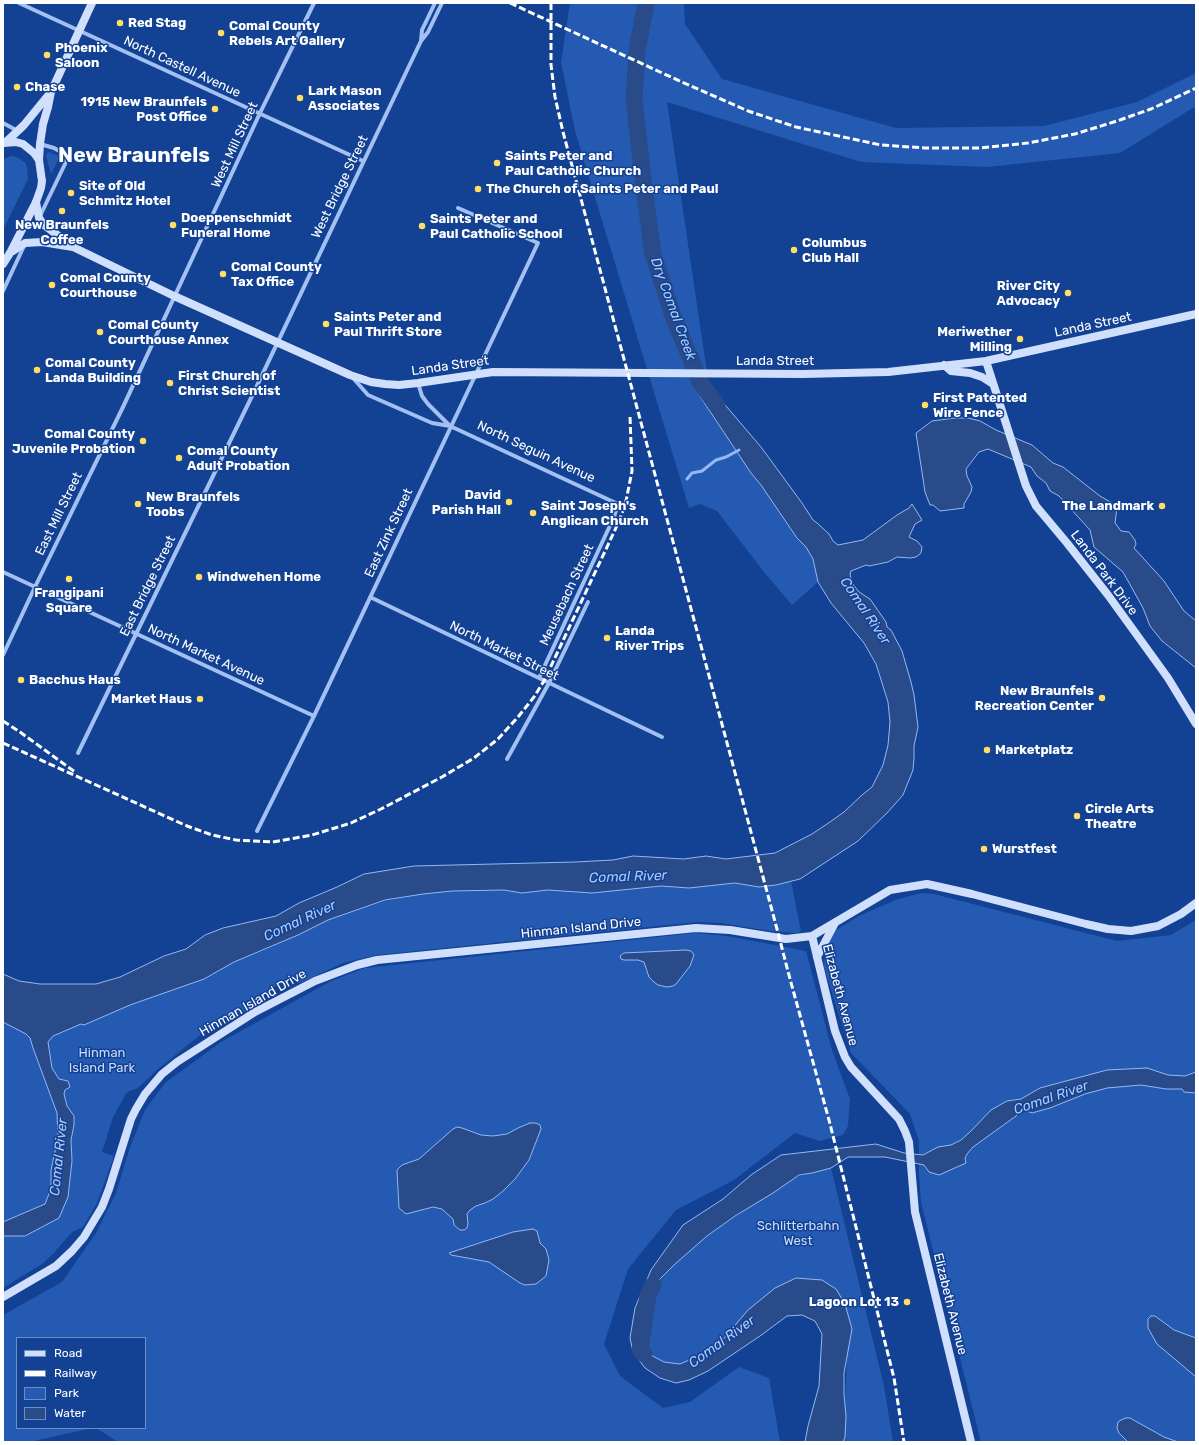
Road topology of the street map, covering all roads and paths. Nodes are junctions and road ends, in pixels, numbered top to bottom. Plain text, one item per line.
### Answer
1 (19, 3) edge
2 (92, 3) edge
3 (314, 3) edge
4 (435, 3) edge
5 (442, 3) edge
6 (79, 31) junction
7 (421, 41) junction
8 (51, 92) junction
9 (260, 113) junction
10 (3, 123) edge
11 (18, 131) junction
12 (4, 143) edge
13 (40, 144) junction
14 (39, 160) junction
15 (363, 161) junction
16 (36, 202) junction
17 (458, 208) dead end
18 (39, 218) junction
19 (25, 243) junction
20 (73, 247) junction
21 (10, 253) junction
22 (3, 264) edge
23 (3, 291) edge
24 (174, 296) junction
25 (1196, 314) edge
26 (277, 342) junction
27 (986, 361) junction
28 (944, 365) junction
29 (475, 374) junction
30 (350, 375) junction
31 (418, 383) junction
32 (993, 384) junction
33 (450, 426) junction
34 (612, 500) joint
35 (3, 572) edge
36 (35, 587) junction
37 (370, 597) junction
38 (588, 602) dead end
39 (136, 634) junction
40 (3, 655) edge
41 (539, 678) junction
42 (549, 683) junction
43 (314, 716) junction
44 (1196, 724) edge
45 (662, 737) dead end
46 (78, 752) dead end
47 (507, 759) dead end
48 (257, 831) dead end
49 (1196, 903) edge
50 (835, 923) junction
51 (812, 936) junction
52 (817, 957) junction
53 (3, 1297) edge
54 (971, 1442) edge

1 - 6 street, North Castell Avenue
2 - 6 street
3 - 9 street, West Mill Street
4 - 7 street, West Bridge Street
5 - 7 street, West Bridge Street
6 - 8 street
6 - 9 street, North Castell Avenue
7 - 15 street, West Bridge Street
8 - 11 street
8 - 13 street
9 - 15 street, North Castell Avenue
9 - 24 street, West Mill Street
10 - 11 street
11 - 12 street
12 - 14 street
13 - 14 street
13 - 18 street
14 - 16 street
15 - 26 street, West Bridge Street
16 - 18 street
16 - 21 street
17 - 29 street, East Zink Street
18 - 20 street, North Seguin Avenue
19 - 20 street, North Seguin Avenue
19 - 21 street
19 - 23 street
20 - 24 street, North Seguin Avenue
21 - 22 street
24 - 26 street, North Seguin Avenue
24 - 36 street, East Mill Street
25 - 27 street, Landa Street
26 - 30 street, North Seguin Avenue
26 - 39 street, East Bridge Street
27 - 28 street, Landa Street
27 - 32 street, Landa Park Drive
28 - 29 street, Landa Street
28 - 32 street
29 - 31 street, Landa Street
29 - 33 street, East Zink Street
30 - 31 street, Landa Street
30 - 33 street, North Seguin Avenue
31 - 33 street, North Seguin Avenue
32 - 44 street, Landa Park Drive
33 - 34 street, North Seguin Avenue
33 - 37 street, East Zink Street
34 - 41 street, Meusebach Street
35 - 36 street, North Market Avenue
36 - 39 street, North Market Avenue
36 - 40 street, East Mill Street
37 - 41 street, North Market Street
37 - 43 street, East Zink Street
38 - 42 street, Meusebach Street
39 - 43 street, North Market Avenue
39 - 46 street, East Bridge Street
41 - 42 street, North Market Street
42 - 45 street, North Market Street
42 - 47 street, Meusebach Street
43 - 48 street, East Zink Street
49 - 50 street, Elizabeth Avenue
50 - 51 street, Elizabeth Avenue
50 - 52 street
51 - 52 street, Elizabeth Avenue
51 - 53 street, Hinman Island Drive
52 - 54 street, Elizabeth Avenue

